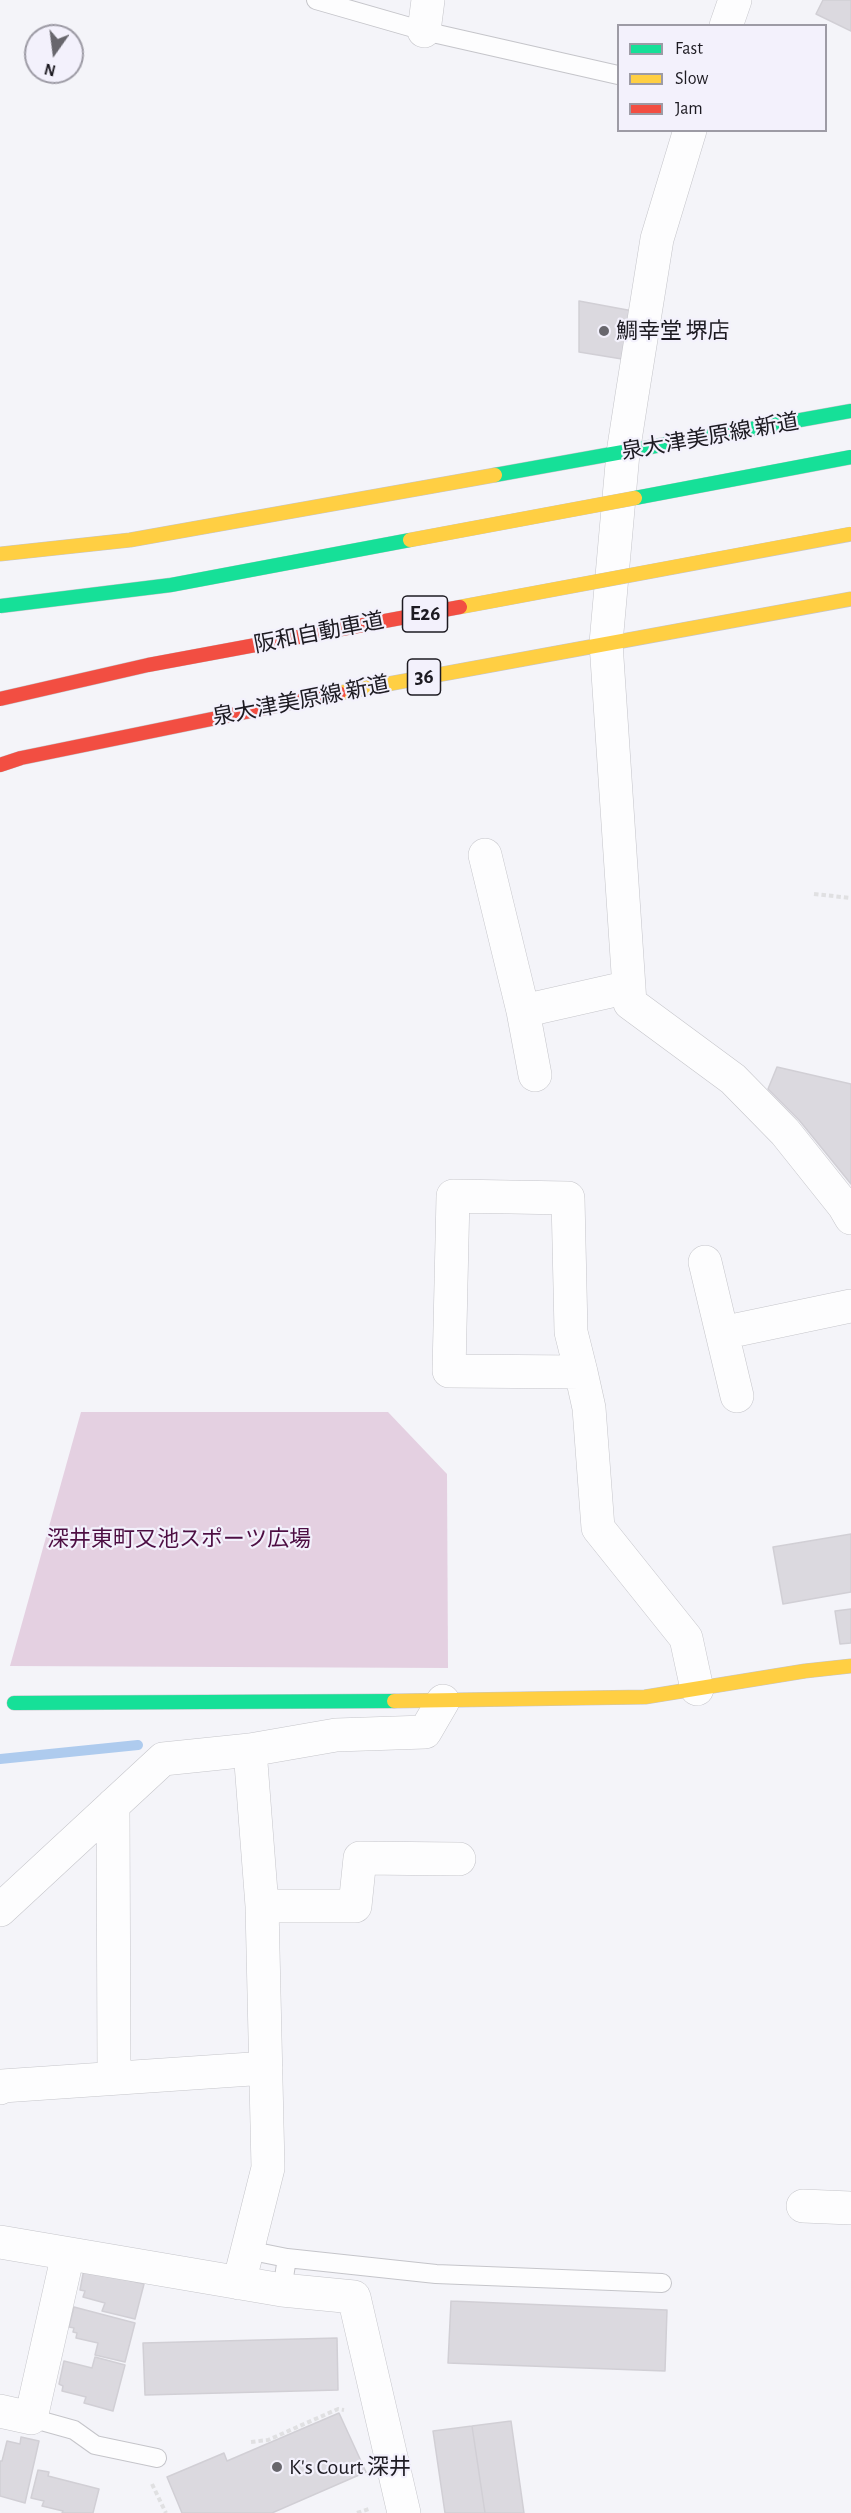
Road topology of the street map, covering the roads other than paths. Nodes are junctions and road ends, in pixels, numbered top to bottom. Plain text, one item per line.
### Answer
1 (316, 0) edge
2 (735, 0) edge
3 (426, 15) edge
4 (727, 24) edge
5 (617, 75) edge
6 (689, 132) edge
7 (851, 411) edge
8 (623, 453) junction
9 (851, 457) edge
10 (851, 534) edge
11 (0, 554) edge
12 (851, 599) edge
13 (0, 606) edge
14 (606, 644) junction
15 (0, 699) edge
16 (0, 765) edge
17 (485, 855) dead end
18 (629, 987) junction
19 (524, 1011) junction
20 (535, 1075) dead end
21 (851, 1218) edge
22 (705, 1262) dead end
23 (851, 1306) edge
24 (722, 1333) junction
25 (581, 1372) junction
26 (737, 1396) dead end
27 (851, 1666) edge
28 (697, 1689) junction
29 (5, 1700) edge
30 (443, 1701) junction
31 (250, 1750) junction
32 (113, 1805) junction
33 (459, 1859) dead end
34 (262, 1906) junction
35 (0, 1910) edge
36 (266, 2068) junction
37 (114, 2078) junction
38 (0, 2088) edge
39 (803, 2206) dead end
40 (851, 2208) edge
41 (0, 2242) edge
42 (247, 2250) junction
43 (68, 2254) junction
44 (284, 2274) junction
45 (239, 2283) junction
46 (662, 2283) dead end
47 (16, 2415) edge
48 (157, 2458) dead end
49 (404, 2513) edge

1 - 3 lane
2 - 4 street
3 - 5 lane
6 - 8 street
7 - 8 main road, 泉大津美原線 新道
8 - 11 main road, 泉大津美原線 新道
8 - 14 street
9 - 13 main road, bridge
10 - 15 main road, 阪和自動車道 / E26, bridge
12 - 14 main road, 泉大津美原線 新道 / 36
14 - 16 main road, 泉大津美原線 新道 / 36
14 - 18 street
17 - 19 street
18 - 19 street
18 - 21 street
19 - 20 street
22 - 24 street
23 - 24 street
24 - 26 street
25 - 25 street
25 - 28 street
27 - 28 main road
28 - 30 main road
29 - 30 main road
30 - 31 street
31 - 32 street
31 - 34 street
32 - 35 street
32 - 37 street
33 - 34 street
34 - 36 street
36 - 37 street
36 - 42 street
37 - 38 street
39 - 40 street
41 - 43 street
42 - 44 lane
42 - 45 street
43 - 45 street
43 - 47 street
44 - 45 street
44 - 46 lane
44 - 49 street
47 - 48 lane

